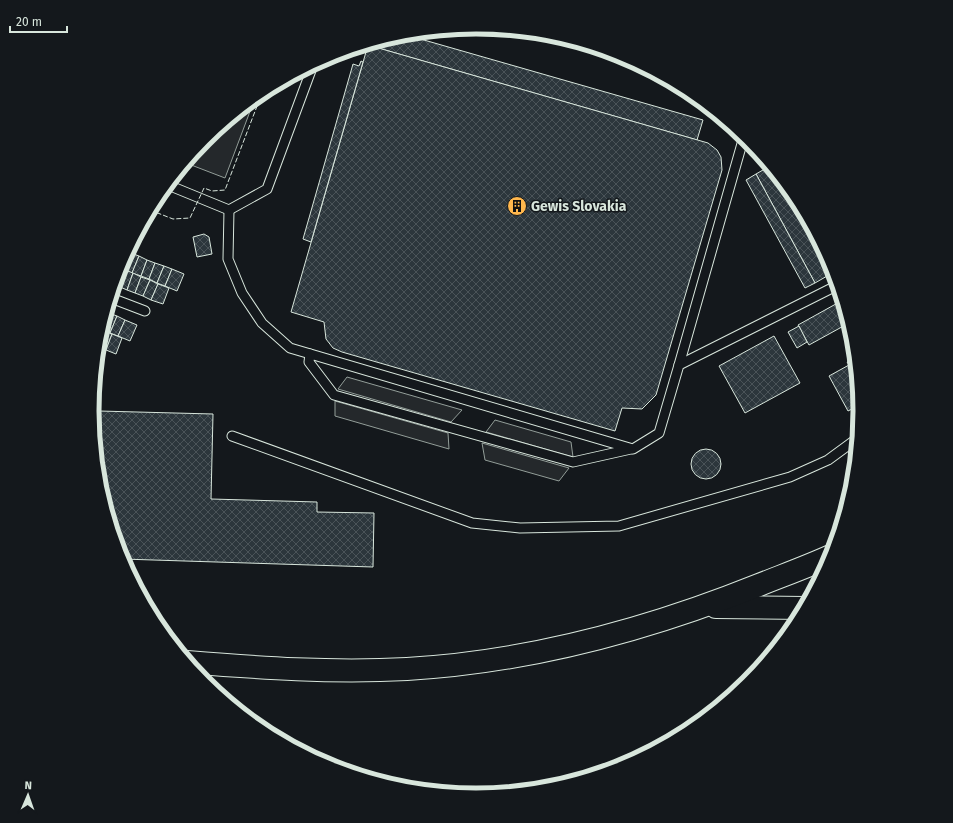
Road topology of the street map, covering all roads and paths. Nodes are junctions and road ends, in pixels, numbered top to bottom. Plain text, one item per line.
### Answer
1 (309, 74) edge
2 (742, 144) edge
3 (174, 186) edge
4 (229, 210) junction
5 (833, 288) edge
6 (116, 300) edge
7 (145, 311) dead end
8 (310, 354) junction
9 (679, 365) junction
10 (232, 436) dead end
11 (853, 442) edge
12 (633, 449) junction
13 (824, 559) edge
14 (704, 607) junction
15 (798, 608) edge
16 (196, 663) edge

1 - 4 lane
2 - 9 lane
3 - 4 lane
4 - 8 lane
5 - 9 lane
6 - 7 lane
8 - 12 lane
8 - 12 lane
9 - 12 lane
10 - 11 lane
13 - 14 main road
14 - 15 main road
14 - 16 main road

